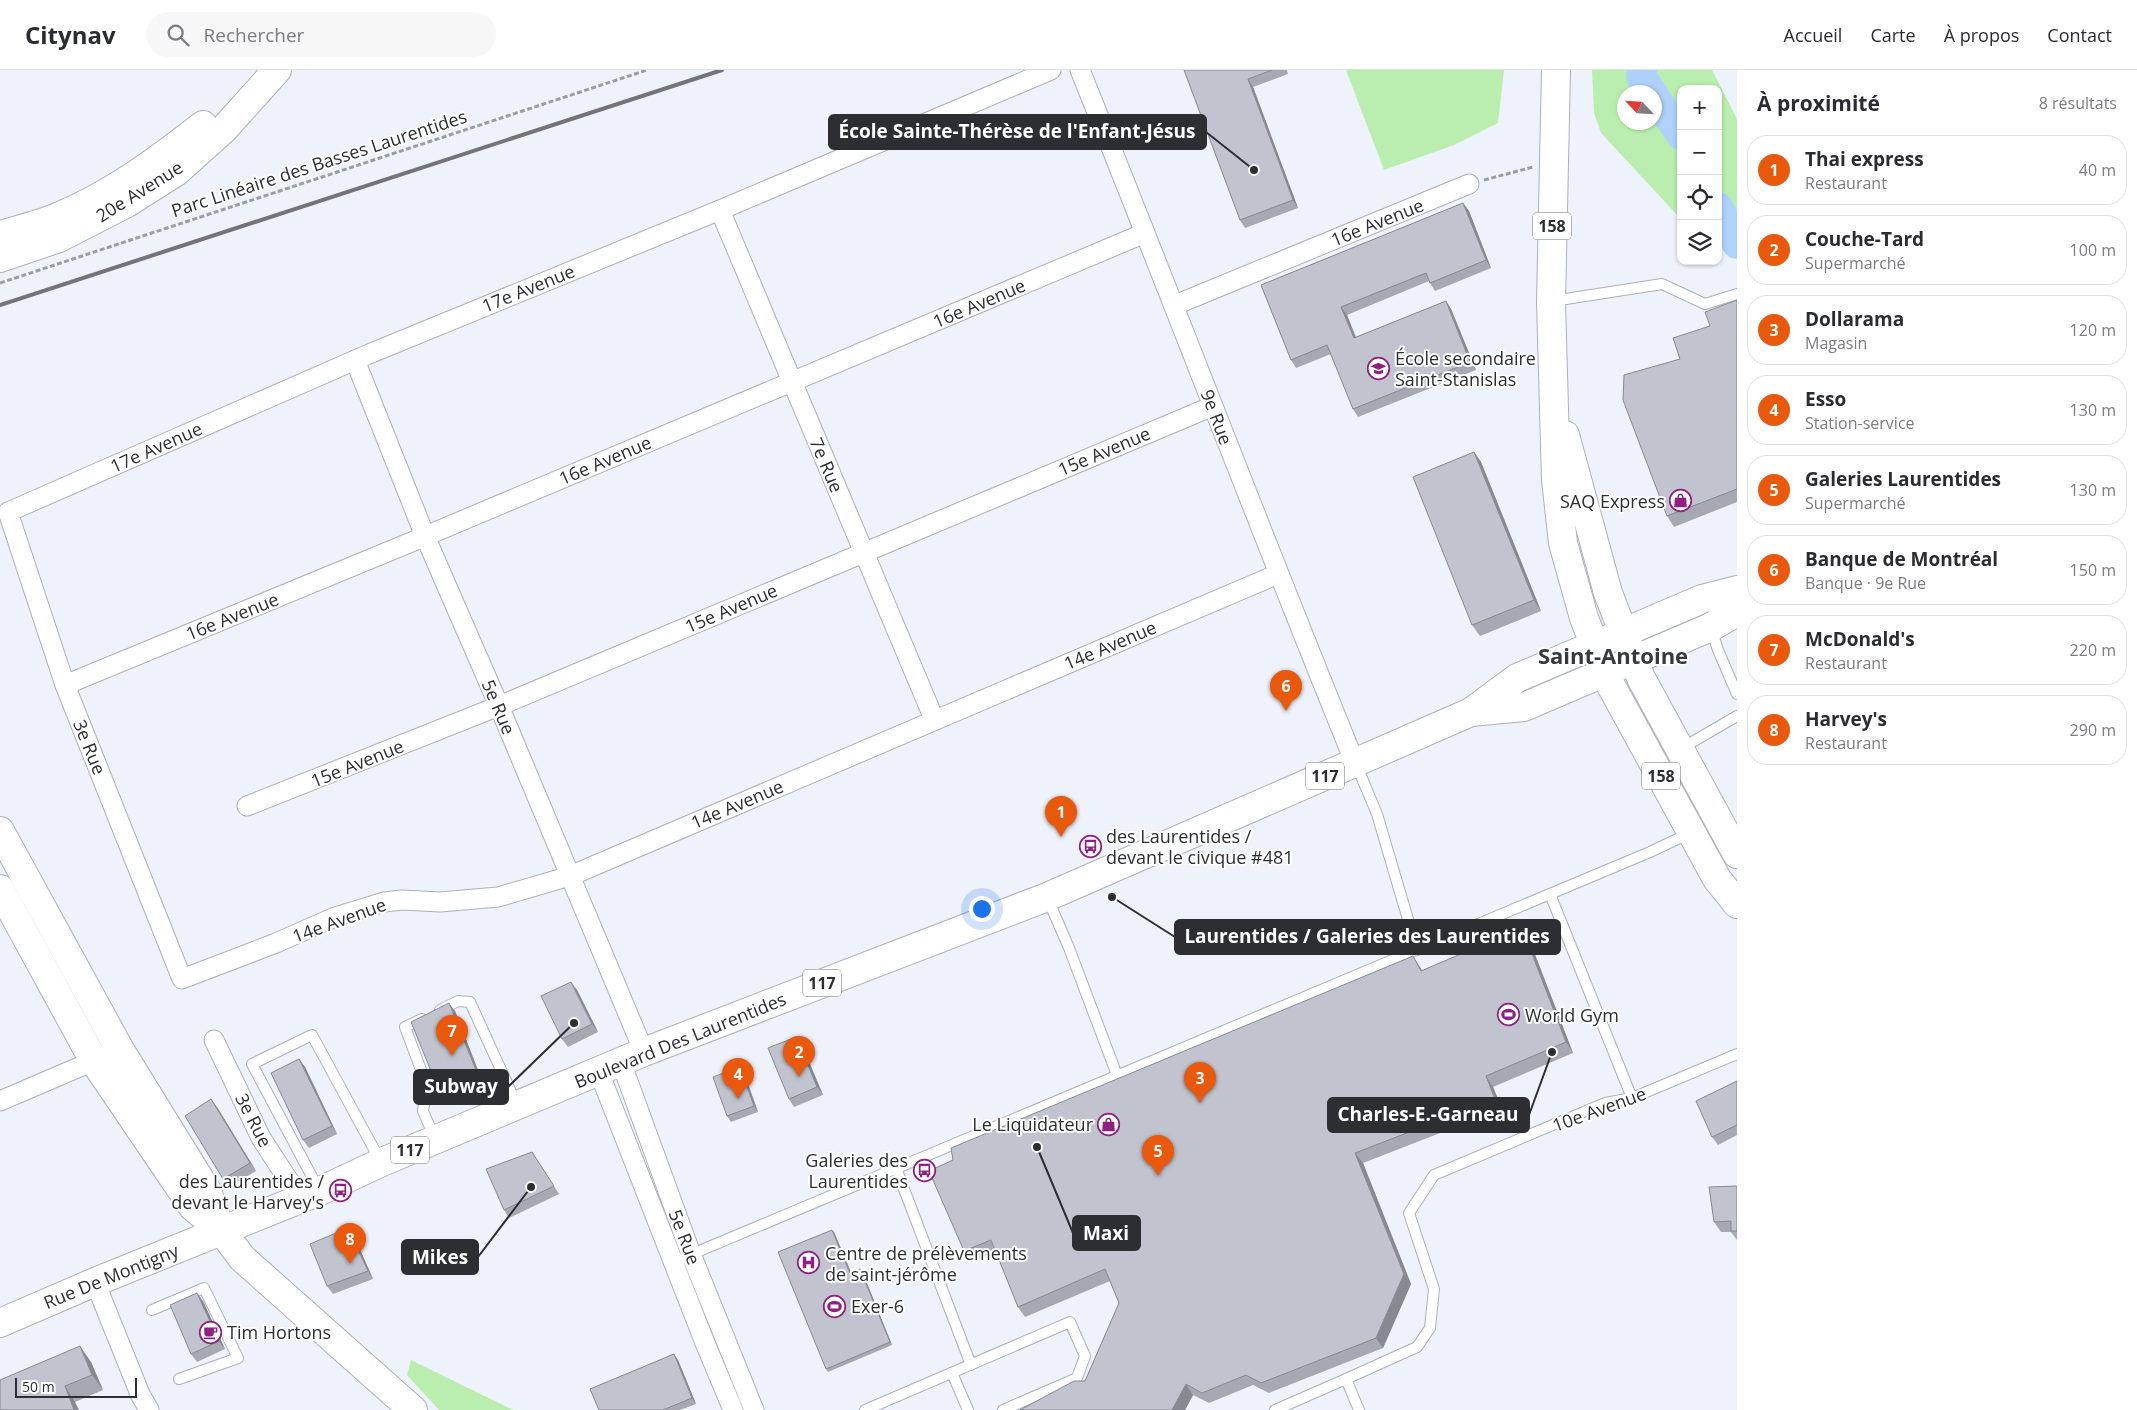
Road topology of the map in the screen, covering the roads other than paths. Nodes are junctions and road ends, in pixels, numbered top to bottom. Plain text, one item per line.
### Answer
1 (256, 70) edge
2 (277, 70) edge
3 (1051, 70) edge
4 (1080, 70) edge
5 (1556, 70) edge
6 (1468, 184) road end
7 (720, 210) junction
8 (1145, 233) junction
9 (0, 235) edge
10 (0, 258) edge
11 (1737, 294) edge
12 (1551, 302) junction
13 (1175, 305) junction
14 (355, 360) junction
15 (792, 381) junction
16 (1553, 383) junction
17 (1213, 406) junction
18 (8, 512) joint
19 (425, 536) junction
20 (863, 552) junction
21 (1278, 574) junction
22 (1737, 590) edge
23 (1737, 612) edge
24 (1711, 627) junction
25 (1623, 633) junction
26 (1594, 645) junction
27 (1633, 660) junction
28 (1605, 673) junction
29 (65, 685) junction
30 (1737, 694) edge
31 (499, 706) junction
32 (1472, 712) junction
33 (1737, 716) edge
34 (934, 719) junction
35 (1680, 749) junction
36 (1355, 763) junction
37 (248, 806) dead end
38 (0, 831) edge
39 (1692, 832) junction
40 (1737, 854) edge
41 (570, 876) junction
42 (0, 889) edge
43 (1550, 894) junction
44 (1047, 896) junction
45 (1737, 904) edge
46 (1417, 950) junction
47 (182, 979) joint
48 (214, 1040) dead end
49 (120, 1050) junction
50 (1737, 1054) edge
51 (94, 1061) junction
52 (621, 1062) junction
53 (1117, 1076) junction
54 (1632, 1098) junction
55 (0, 1101) edge
56 (517, 1106) junction
57 (435, 1140) junction
58 (382, 1162) junction
59 (896, 1168) junction
60 (310, 1194) junction
61 (222, 1231) junction
62 (691, 1254) junction
63 (673, 1262) junction
64 (95, 1282) junction
65 (152, 1310) dead end
66 (0, 1323) edge
67 (971, 1366) junction
68 (952, 1373) junction
69 (179, 1379) dead end
70 (1346, 1379) junction
71 (149, 1410) edge
72 (413, 1410) edge
73 (733, 1410) edge
74 (754, 1410) edge
75 (865, 1410) edge
76 (968, 1410) edge
77 (1003, 1410) edge
78 (1276, 1410) edge
79 (1358, 1410) edge

1 - 9 main road, 20e Avenue
2 - 10 main road, 20e Avenue
3 - 7 street, 17e Avenue
4 - 8 street, 9e Rue
5 - 12 main road, 158
6 - 13 street, 16e Avenue
7 - 14 street, 17e Avenue
7 - 15 street, 7e Rue
8 - 13 street, 9e Rue
8 - 15 street, 16e Avenue
11 - 12 lane
12 - 16 main road, 158
13 - 17 street, 9e Rue
14 - 18 street, 17e Avenue
14 - 19 street, 5e Rue
15 - 19 street, 16e Avenue
15 - 20 street, 7e Rue
16 - 25 main road, 158
16 - 26 main road, 158
17 - 20 street, 15e Avenue
17 - 21 street, 9e Rue
18 - 29 street, 3e Rue
19 - 29 street, 16e Avenue
19 - 31 street, 5e Rue
20 - 31 street, 15e Avenue
20 - 34 street, 7e Rue
21 - 34 street, 14e Avenue
21 - 36 street, 9e Rue
22 - 25 main road, Boulevard Des Laurentides / 117
23 - 24 main road, Boulevard Des Laurentides / 117
24 - 27 main road, Boulevard Des Laurentides / 117
24 - 30 lane
25 - 26 main road, Boulevard Des Laurentides / 117
25 - 27 main road, 158
26 - 28 main road, 158
26 - 32 main road, Boulevard Des Laurentides / 117
27 - 28 main road, Boulevard Des Laurentides / 117
27 - 35 main road, 158
28 - 32 main road, Boulevard Des Laurentides / 117
28 - 39 main road, 158
29 - 47 street, 3e Rue
31 - 37 street, 15e Avenue
31 - 41 street, 5e Rue
32 - 36 main road, Boulevard Des Laurentides / 117
33 - 35 lane
34 - 41 street, 14e Avenue
35 - 40 main road, 158
36 - 44 main road, Boulevard Des Laurentides / 117
36 - 46 lane
38 - 49 main road
39 - 43 lane
39 - 45 main road, 158
41 - 47 street, 14e Avenue
41 - 52 street, 5e Rue
42 - 51 main road
43 - 46 lane
43 - 54 lane
44 - 52 main road, Boulevard Des Laurentides / 117
44 - 53 lane
46 - 53 lane
48 - 60 street, 3e Rue
49 - 51 street
49 - 61 main road
50 - 54 lane, 10e Avenue
51 - 55 street
51 - 61 main road
52 - 56 main road, Boulevard Des Laurentides / 117
52 - 62 street, 5e Rue
52 - 63 street, 5e Rue
53 - 59 lane
54 - 70 lane, 10e Avenue
56 - 57 main road, Boulevard Des Laurentides / 117
56 - 57 lane
57 - 58 main road, Boulevard Des Laurentides / 117
58 - 60 main road, Boulevard Des Laurentides / 117
58 - 60 lane
59 - 62 lane
59 - 67 lane
60 - 61 main road, Boulevard Des Laurentides / 117
61 - 64 main road, Rue De Montigny / 117
61 - 72 main road
62 - 63 lane
62 - 74 street, 5e Rue
63 - 73 street, 5e Rue
64 - 66 main road, Rue De Montigny / 117
64 - 71 street
65 - 69 lane
67 - 68 lane
67 - 77 lane
68 - 75 lane
68 - 76 lane
70 - 78 lane
70 - 79 lane

